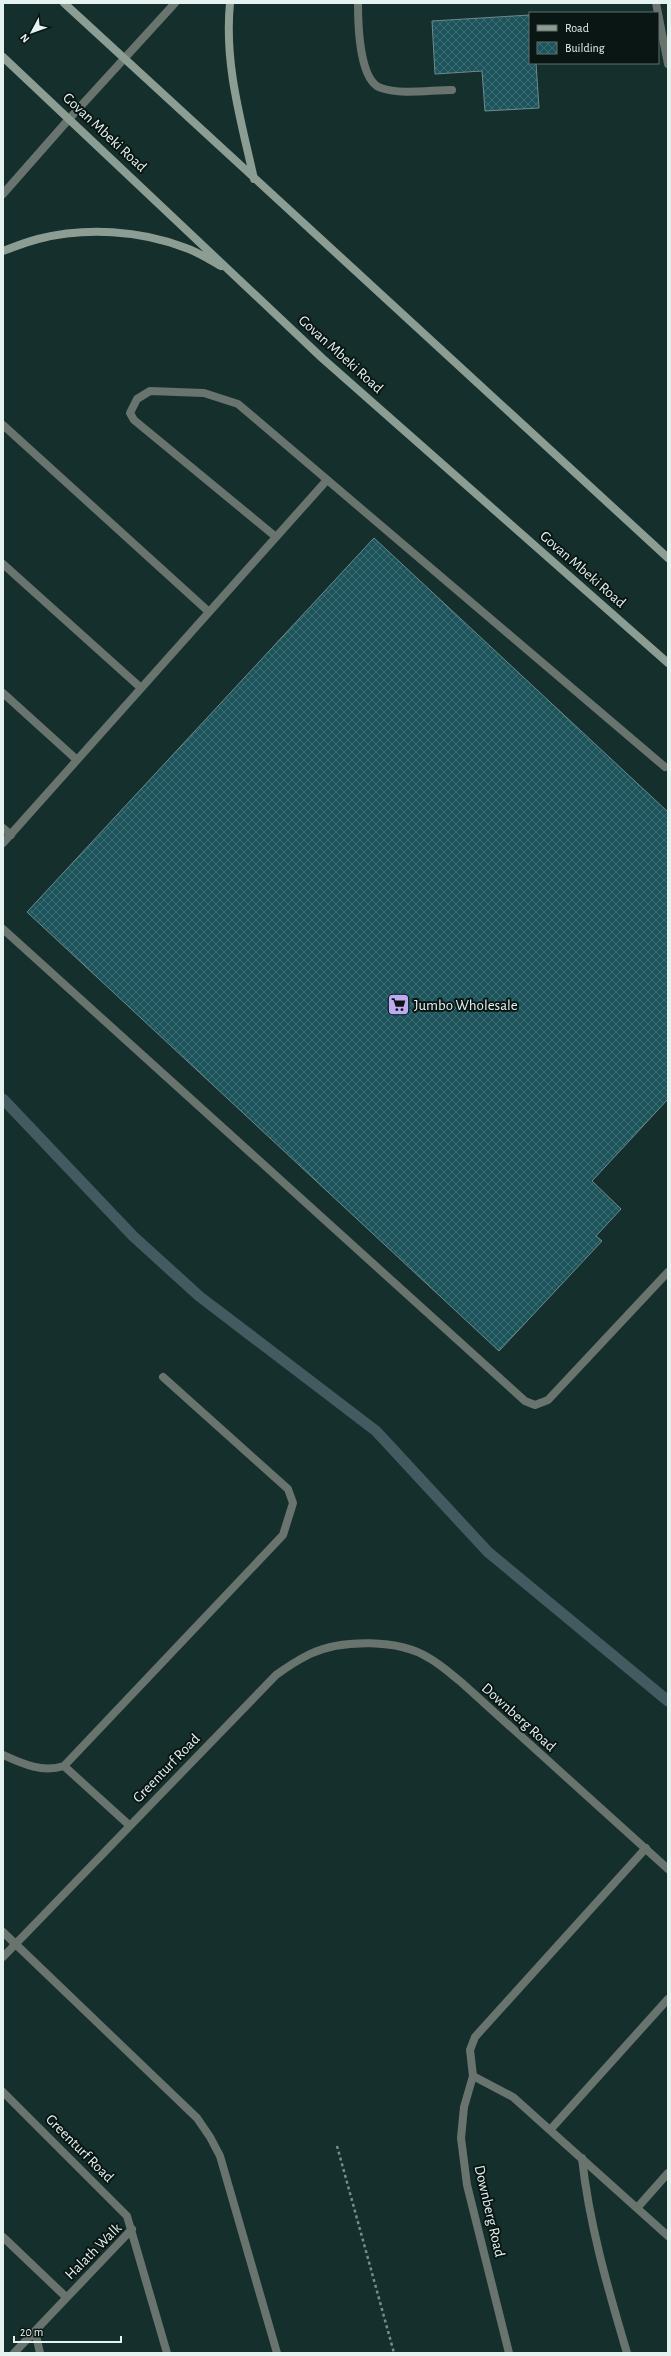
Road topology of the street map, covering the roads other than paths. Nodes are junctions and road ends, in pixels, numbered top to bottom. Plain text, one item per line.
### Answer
1 (64, 3) edge
2 (175, 3) edge
3 (230, 3) edge
4 (358, 3) edge
5 (659, 18) edge
6 (3, 57) edge
7 (124, 58) junction
8 (668, 64) edge
9 (452, 90) dead end
10 (69, 120) junction
11 (254, 179) junction
12 (3, 194) edge
13 (3, 251) edge
14 (231, 271) junction
15 (3, 425) edge
16 (327, 480) junction
17 (276, 536) junction
18 (668, 558) edge
19 (3, 564) edge
20 (209, 612) junction
21 (668, 663) edge
22 (141, 688) junction
23 (3, 693) edge
24 (77, 760) junction
25 (665, 768) dead end
26 (3, 828) edge
27 (11, 835) junction
28 (3, 843) edge
29 (3, 929) edge
30 (668, 1272) edge
31 (163, 1377) dead end
32 (356, 1643) joint
33 (3, 1754) edge
34 (64, 1766) junction
35 (129, 1825) junction
36 (646, 1848) junction
37 (668, 1869) edge
38 (3, 1932) edge
39 (16, 1944) junction
40 (3, 1957) edge
41 (668, 1999) edge
42 (474, 2076) junction
43 (3, 2092) edge
44 (550, 2130) junction
45 (582, 2158) junction
46 (668, 2173) edge
47 (637, 2208) junction
48 (132, 2229) junction
49 (668, 2236) edge
50 (3, 2237) edge
51 (66, 2297) junction
52 (35, 2331) junction
53 (14, 2353) edge
54 (40, 2353) edge
55 (167, 2353) edge
56 (277, 2353) edge
57 (508, 2353) edge
58 (627, 2353) edge

1 - 7 main road
2 - 7 street
3 - 11 main road
4 - 9 street
5 - 8 street
6 - 10 main road, Govan Mbeki Road
7 - 10 street
7 - 11 main road
10 - 12 street
10 - 14 main road, Govan Mbeki Road
11 - 18 main road
13 - 14 main road
14 - 21 main road, Govan Mbeki Road
15 - 20 street
16 - 17 street
16 - 17 street
16 - 25 street
17 - 20 street
19 - 22 street
20 - 22 street
22 - 24 street
23 - 24 street
24 - 27 street
26 - 27 street
27 - 28 street
29 - 30 street
31 - 34 street
32 - 35 street, Greenturf Road
32 - 36 street, Downberg Road
33 - 34 street
34 - 35 street
35 - 39 street, Greenturf Road
36 - 37 street, Downberg Road
36 - 42 street, Downberg Road
38 - 39 street
39 - 40 street, Greenturf Road
39 - 56 street
41 - 44 street
42 - 44 street
42 - 57 street, Downberg Road
43 - 48 street, Greenturf Road
44 - 45 street
45 - 47 street
45 - 58 street
46 - 47 street
47 - 49 street
48 - 51 street, Halath Walk
48 - 55 street, Halath Walk
50 - 51 street
51 - 52 street, Halath Walk
52 - 53 street, Halath Walk
52 - 54 street

